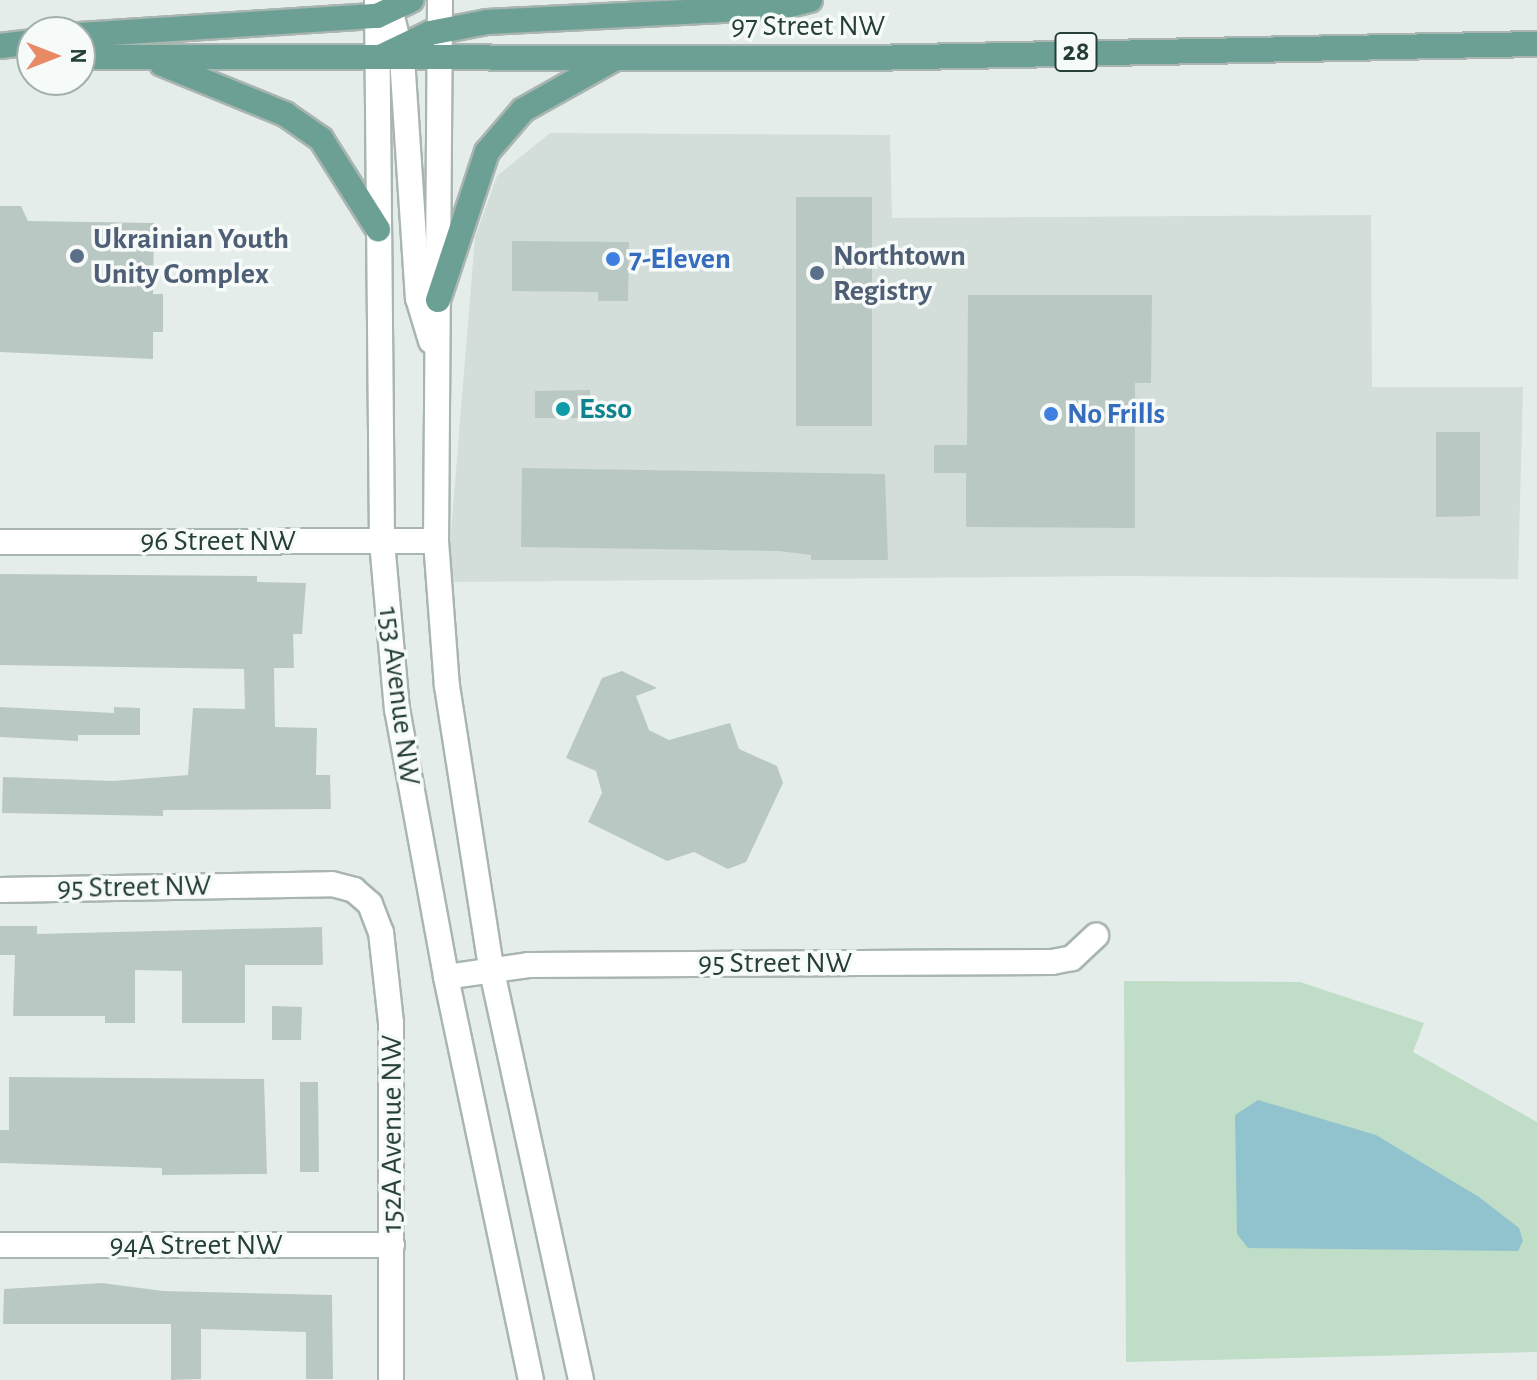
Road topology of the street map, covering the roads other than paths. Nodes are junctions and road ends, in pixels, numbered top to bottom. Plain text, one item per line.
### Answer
1 (412, 0) edge
2 (421, 0) edge
3 (440, 0) edge
4 (810, 0) edge
5 (383, 7) edge
6 (435, 32) junction
7 (96, 34) edge
8 (1537, 44) edge
9 (394, 54) junction
10 (96, 57) edge
11 (149, 58) junction
12 (614, 58) junction
13 (439, 59) junction
14 (378, 229) junction
15 (438, 300) junction
16 (437, 362) junction
17 (436, 541) junction
18 (0, 542) edge
19 (382, 542) junction
20 (0, 890) edge
21 (362, 894) joint
22 (1096, 936) dead end
23 (491, 967) junction
24 (446, 977) junction
25 (0, 1245) edge
26 (392, 1245) junction
27 (391, 1380) edge
28 (531, 1380) edge
29 (581, 1380) edge

1 - 5 main road
2 - 6 main road
3 - 6 main road, 153 Avenue NW
4 - 6 main road
5 - 7 main road
5 - 9 main road, 153 Avenue NW
6 - 9 main road
6 - 13 main road, 153 Avenue NW
8 - 12 main road, 97 Street NW / 28
9 - 11 main road, 97 Street NW
9 - 13 main road, 97 Street NW
9 - 14 main road, 153 Avenue NW
9 - 16 main road
10 - 11 main road, 97 Street NW
11 - 14 main road
12 - 13 main road, 97 Street NW
12 - 15 main road
13 - 15 main road, 153 Avenue NW
14 - 19 main road, 153 Avenue NW
15 - 16 main road, 153 Avenue NW
16 - 17 main road, 153 Avenue NW
17 - 19 main road, 96 Street NW
17 - 23 main road, 153 Avenue NW
18 - 19 main road, 96 Street NW
19 - 24 main road, 153 Avenue NW
20 - 21 main road, 95 Street NW
21 - 26 main road, 152A Avenue NW
22 - 23 main road, 95 Street NW
23 - 24 main road, 95 Street NW
23 - 29 main road, 153 Avenue NW
24 - 28 main road, 153 Avenue NW
25 - 26 main road, 94A Street NW
26 - 27 main road, 152A Avenue NW

